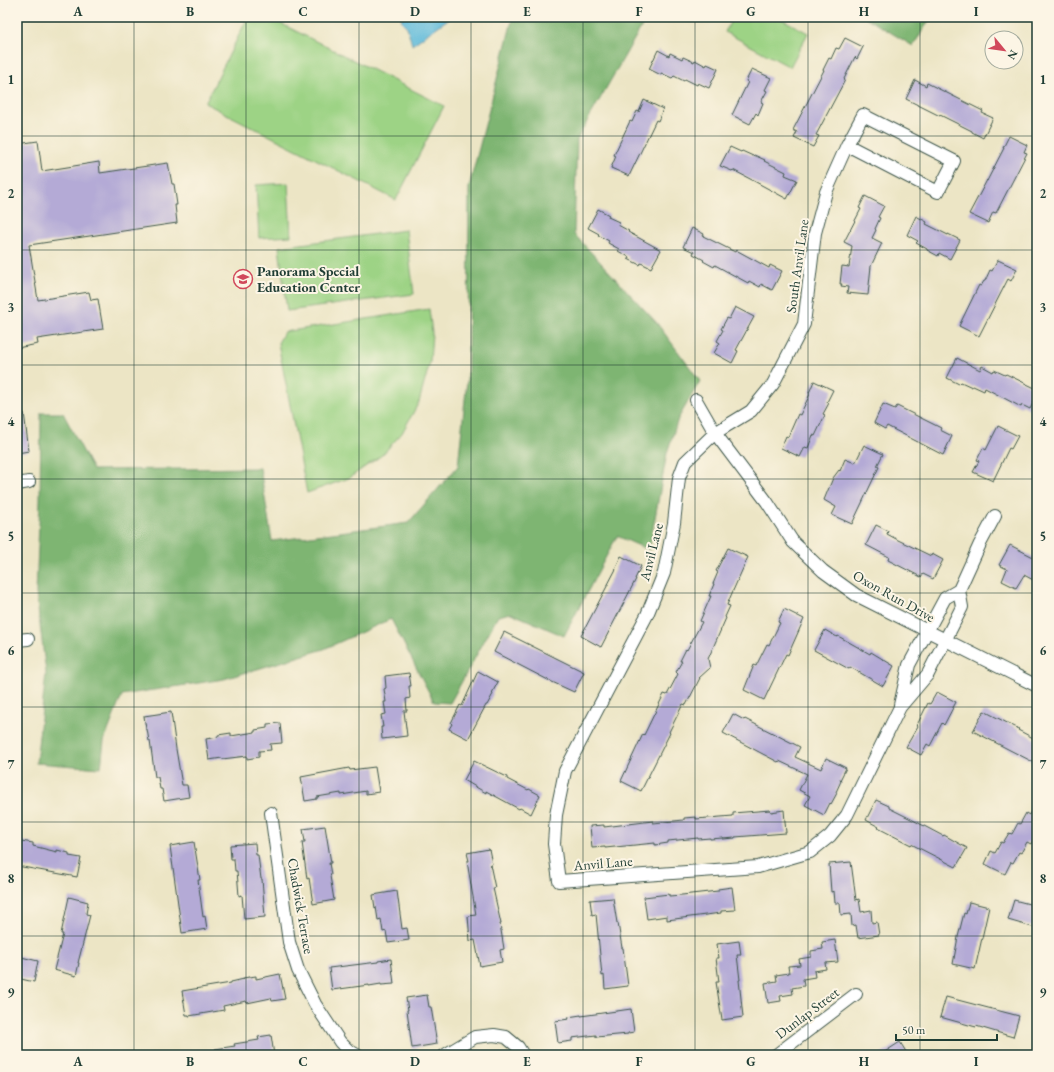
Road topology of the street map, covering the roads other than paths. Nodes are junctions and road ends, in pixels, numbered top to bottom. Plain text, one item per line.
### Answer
1 (847, 145) junction
2 (696, 400) dead end
3 (715, 433) junction
4 (995, 516) dead end
5 (959, 590) junction
6 (927, 631) junction
7 (945, 641) junction
8 (1037, 686) edge
9 (900, 707) junction
10 (271, 814) dead end
11 (856, 994) dead end
12 (357, 1055) edge
13 (445, 1055) edge
14 (523, 1055) edge
15 (776, 1055) edge

1 - 1 street, South Anvil Lane
1 - 3 street, South Anvil Lane
2 - 3 street, Oxon Run Drive
3 - 6 street, Oxon Run Drive
3 - 9 street, Anvil Lane
4 - 5 street
5 - 6 street
5 - 7 street, Anvil Lane
6 - 7 street, Oxon Run Drive
6 - 9 street
7 - 8 street, Oxon Run Drive
7 - 9 street, Anvil Lane
10 - 12 street, Chadwick Terrace
11 - 15 street, Dunlap Street
13 - 14 street

